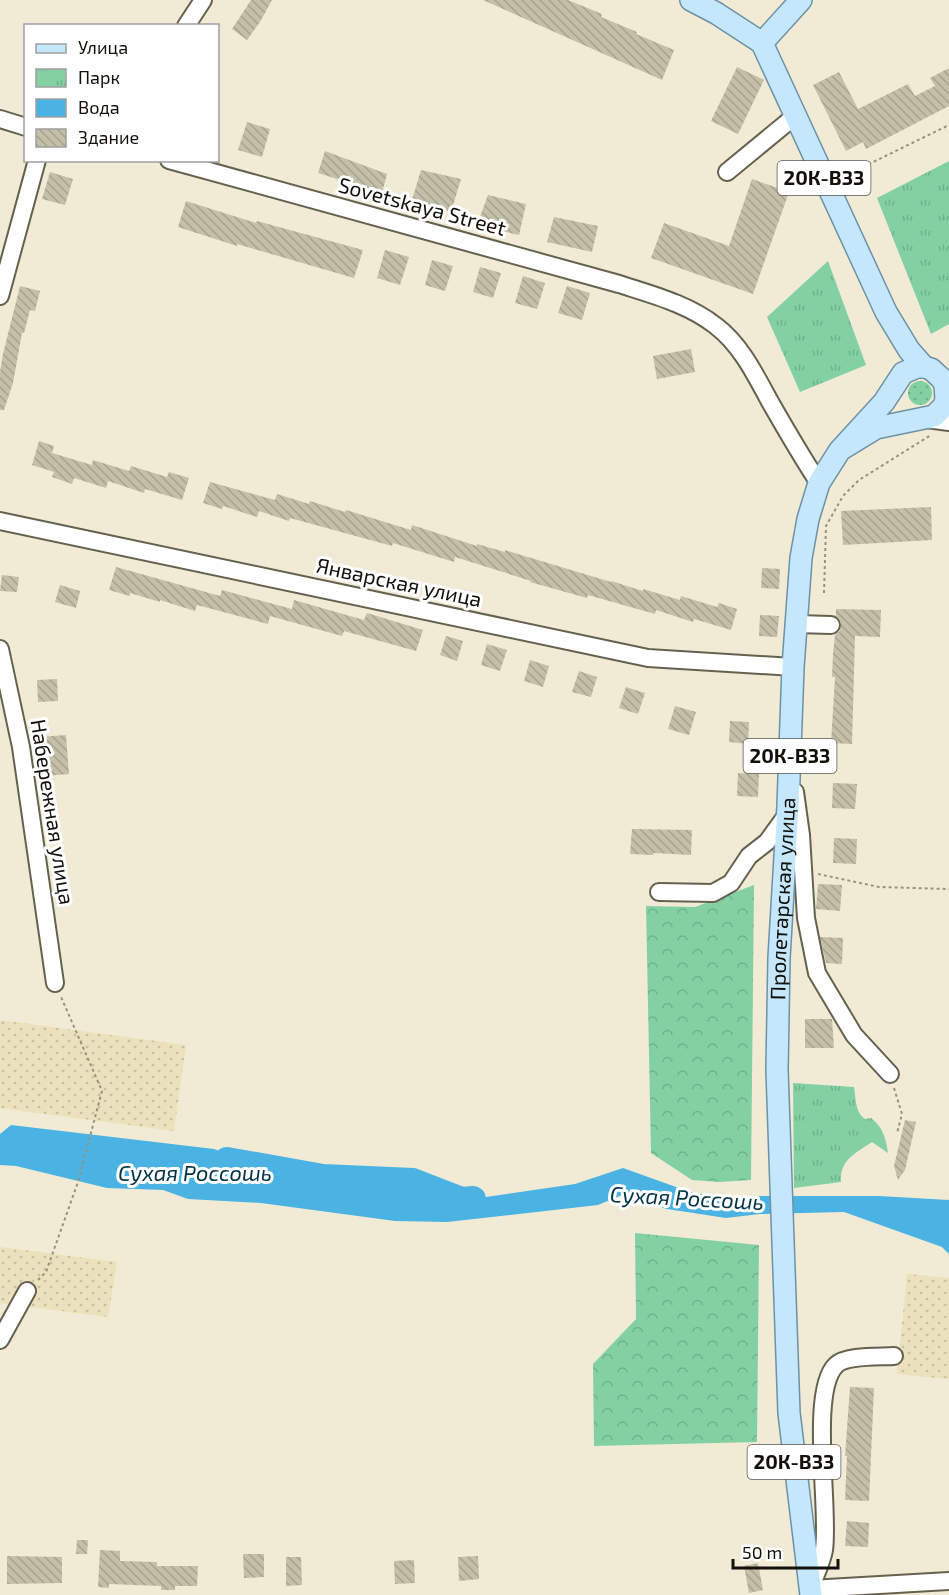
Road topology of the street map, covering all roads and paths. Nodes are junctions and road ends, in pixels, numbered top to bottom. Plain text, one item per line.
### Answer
1 (203, 0) edge
2 (691, 0) edge
3 (801, 0) edge
4 (187, 24) edge
5 (762, 43) junction
6 (795, 116) junction
7 (0, 119) edge
8 (949, 125) edge
9 (24, 126) edge
10 (36, 162) edge
11 (176, 162) edge
12 (820, 170) junction
13 (727, 172) dead end
14 (0, 296) edge
15 (886, 312) junction
16 (935, 367) edge
17 (897, 381) junction
18 (948, 396) edge
19 (949, 422) edge
20 (926, 425) junction
21 (840, 450) junction
22 (819, 483) junction
23 (0, 521) edge
24 (824, 593) dead end
25 (796, 624) junction
26 (831, 625) dead end
27 (0, 650) edge
28 (793, 667) junction
29 (790, 760) junction
30 (788, 813) junction
31 (803, 871) junction
32 (949, 889) edge
33 (659, 892) dead end
34 (55, 983) joint
35 (890, 1074) joint
36 (897, 1133) dead end
37 (27, 1291) joint
38 (0, 1340) edge
39 (894, 1356) dead end
40 (949, 1581) edge
41 (811, 1592) edge

1 - 4 street
2 - 5 main road
3 - 5 main road
5 - 6 main road, 20К-В33
6 - 12 main road, 20К-В33
6 - 13 street
7 - 9 street
8 - 12 path
10 - 14 street
11 - 22 street
12 - 15 main road, 20К-В33
15 - 16 main road, 20К-В33
15 - 17 main road, 20К-В33
16 - 17 main road
16 - 18 main road, 20К-В33
17 - 20 main road, 20К-В33
17 - 21 main road, 20К-В33
18 - 20 main road, 20К-В33
19 - 20 street
20 - 21 main road, 20К-В33
20 - 24 path
21 - 22 main road, Пролетарская улица / 20К-В33
22 - 25 main road, Пролетарская улица / 20К-В33
23 - 28 street, Январская улица
25 - 26 street
25 - 28 main road, Пролетарская улица / 20К-В33
27 - 34 street, Набережная улица
28 - 29 main road, Пролетарская улица / 20К-В33
29 - 30 main road, Пролетарская улица / 20К-В33
29 - 31 street
30 - 33 street
30 - 41 main road, Пролетарская улица / 20К-В33
31 - 32 path
31 - 35 street
34 - 37 path
35 - 36 path
37 - 38 street
39 - 41 street
40 - 41 street

